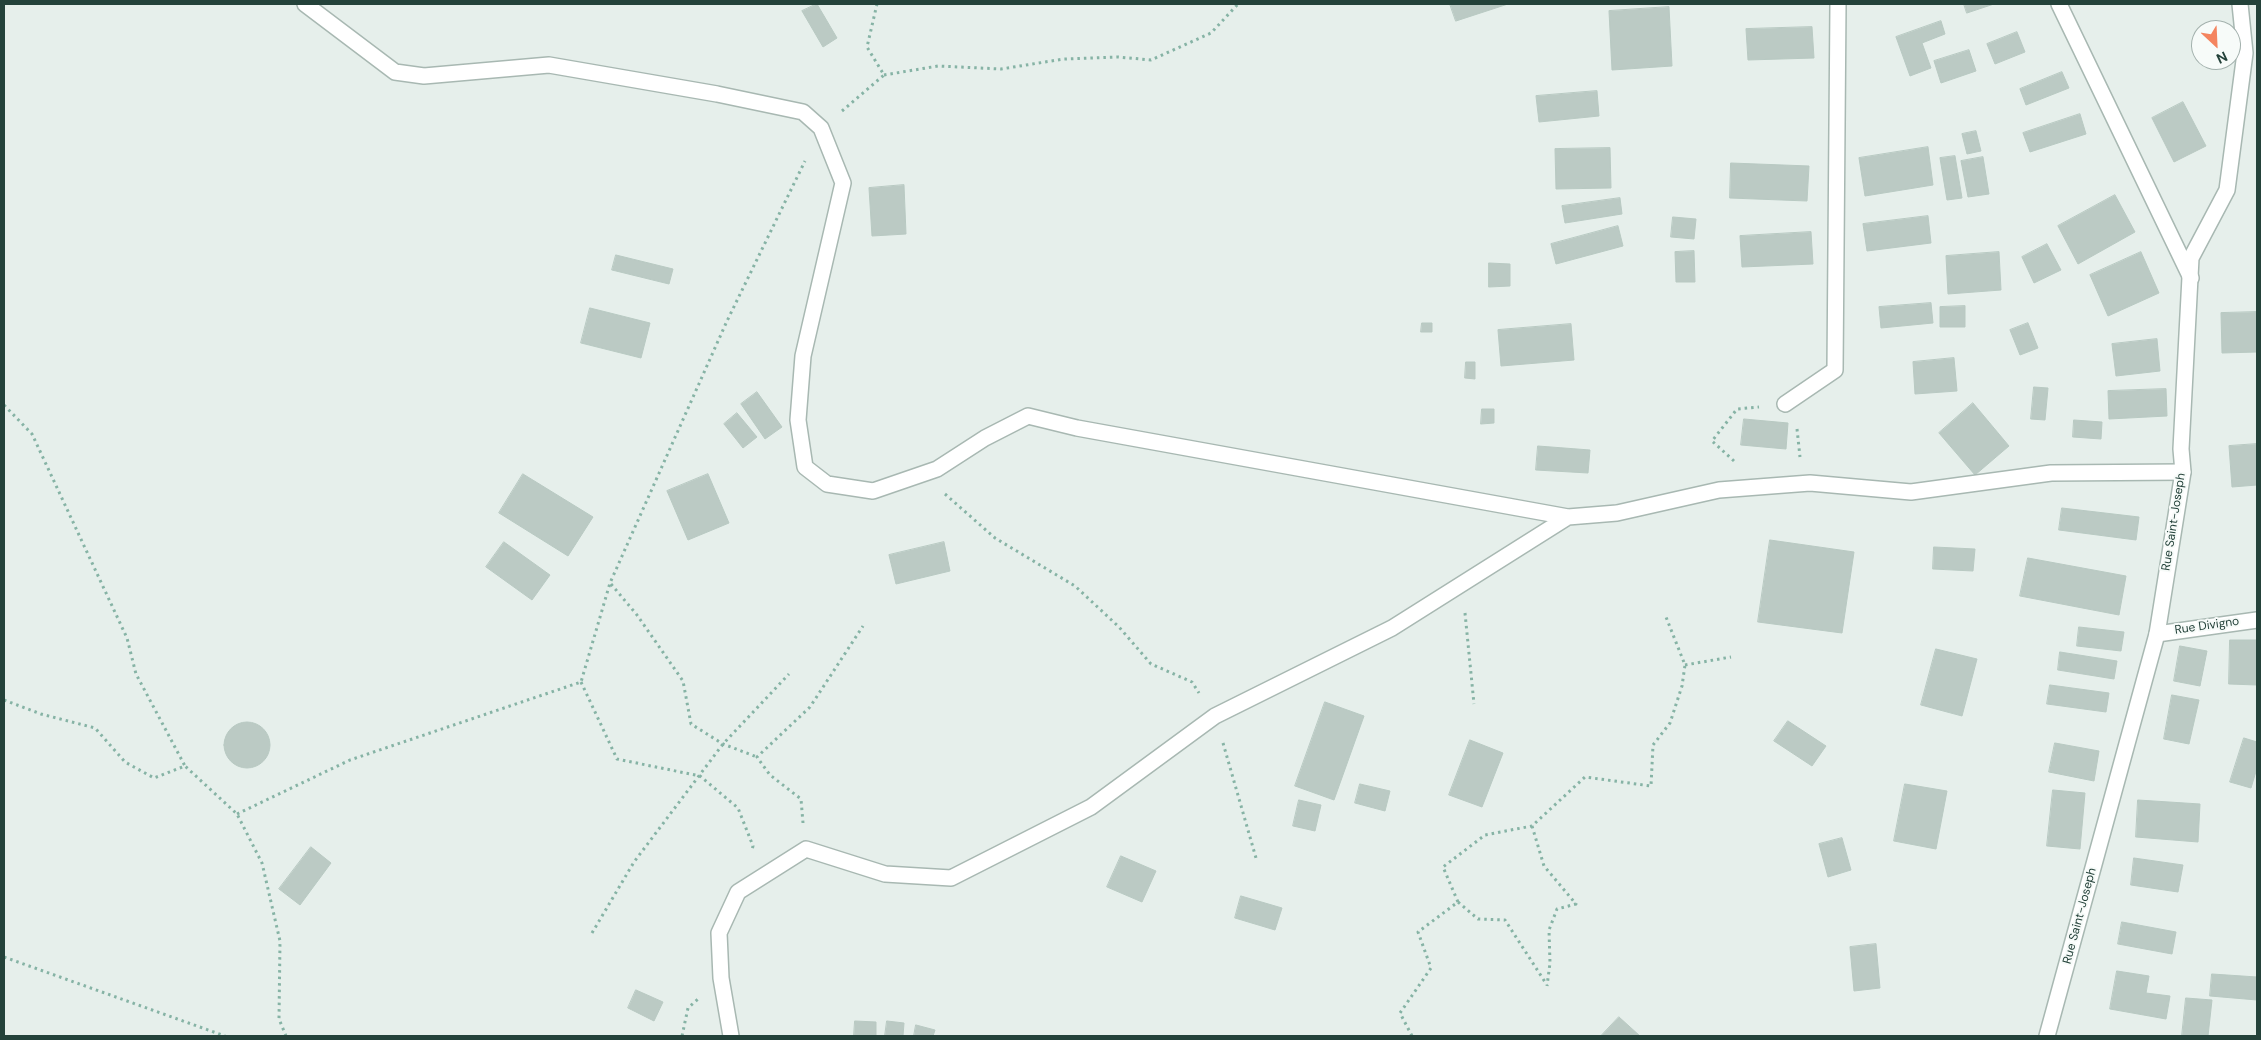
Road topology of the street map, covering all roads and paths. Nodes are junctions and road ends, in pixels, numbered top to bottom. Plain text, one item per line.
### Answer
1 (305, 4) edge
2 (877, 4) edge
3 (1238, 4) edge
4 (1838, 4) edge
5 (2059, 4) edge
6 (2240, 4) edge
7 (884, 75) junction
8 (821, 128) junction
9 (2191, 278) junction
10 (1785, 404) junction
11 (4, 405) edge
12 (2183, 472) junction
13 (922, 474) junction
14 (1794, 484) junction
15 (1764, 487) junction
16 (1568, 517) junction
17 (610, 583) junction
18 (1461, 585) junction
19 (1666, 617) dead end
20 (2257, 620) edge
21 (863, 626) dead end
22 (2157, 634) junction
23 (1731, 657) dead end
24 (1685, 665) junction
25 (789, 674) dead end
26 (582, 682) junction
27 (4, 700) edge
28 (1474, 704) dead end
29 (1215, 716) junction
30 (723, 744) junction
31 (757, 757) junction
32 (185, 766) junction
33 (700, 776) junction
34 (237, 814) junction
35 (1532, 826) junction
36 (806, 849) junction
37 (1256, 858) dead end
38 (738, 892) junction
39 (1458, 902) junction
40 (592, 934) dead end
41 (4, 957) edge
42 (225, 1036) edge
43 (286, 1036) edge
44 (731, 1036) edge
45 (1412, 1036) edge
46 (2047, 1036) edge

1 - 8 street
2 - 7 path
3 - 7 path
4 - 10 street
5 - 9 street
6 - 9 street, Rue Saint-Joseph
7 - 8 path
8 - 13 street
8 - 17 path
9 - 12 street, Rue Saint-Joseph
10 - 14 path
10 - 15 path
11 - 32 path
12 - 14 street
12 - 22 street, Rue Saint-Joseph
13 - 16 street
13 - 29 path
14 - 15 street
15 - 16 street
16 - 18 street
17 - 26 path
17 - 30 path
18 - 28 path
18 - 29 street
19 - 24 path
20 - 22 street, Rue Divigno
21 - 31 path
22 - 46 street, Rue Saint-Joseph
23 - 24 path
24 - 35 path
25 - 30 path
26 - 33 path
26 - 34 path
27 - 32 path
29 - 36 street
29 - 37 path
30 - 31 path
30 - 33 path
31 - 36 path
32 - 34 path
33 - 38 path
33 - 40 path
34 - 43 path
35 - 39 path
35 - 39 path
36 - 38 street
38 - 44 street
39 - 45 path
41 - 42 path

